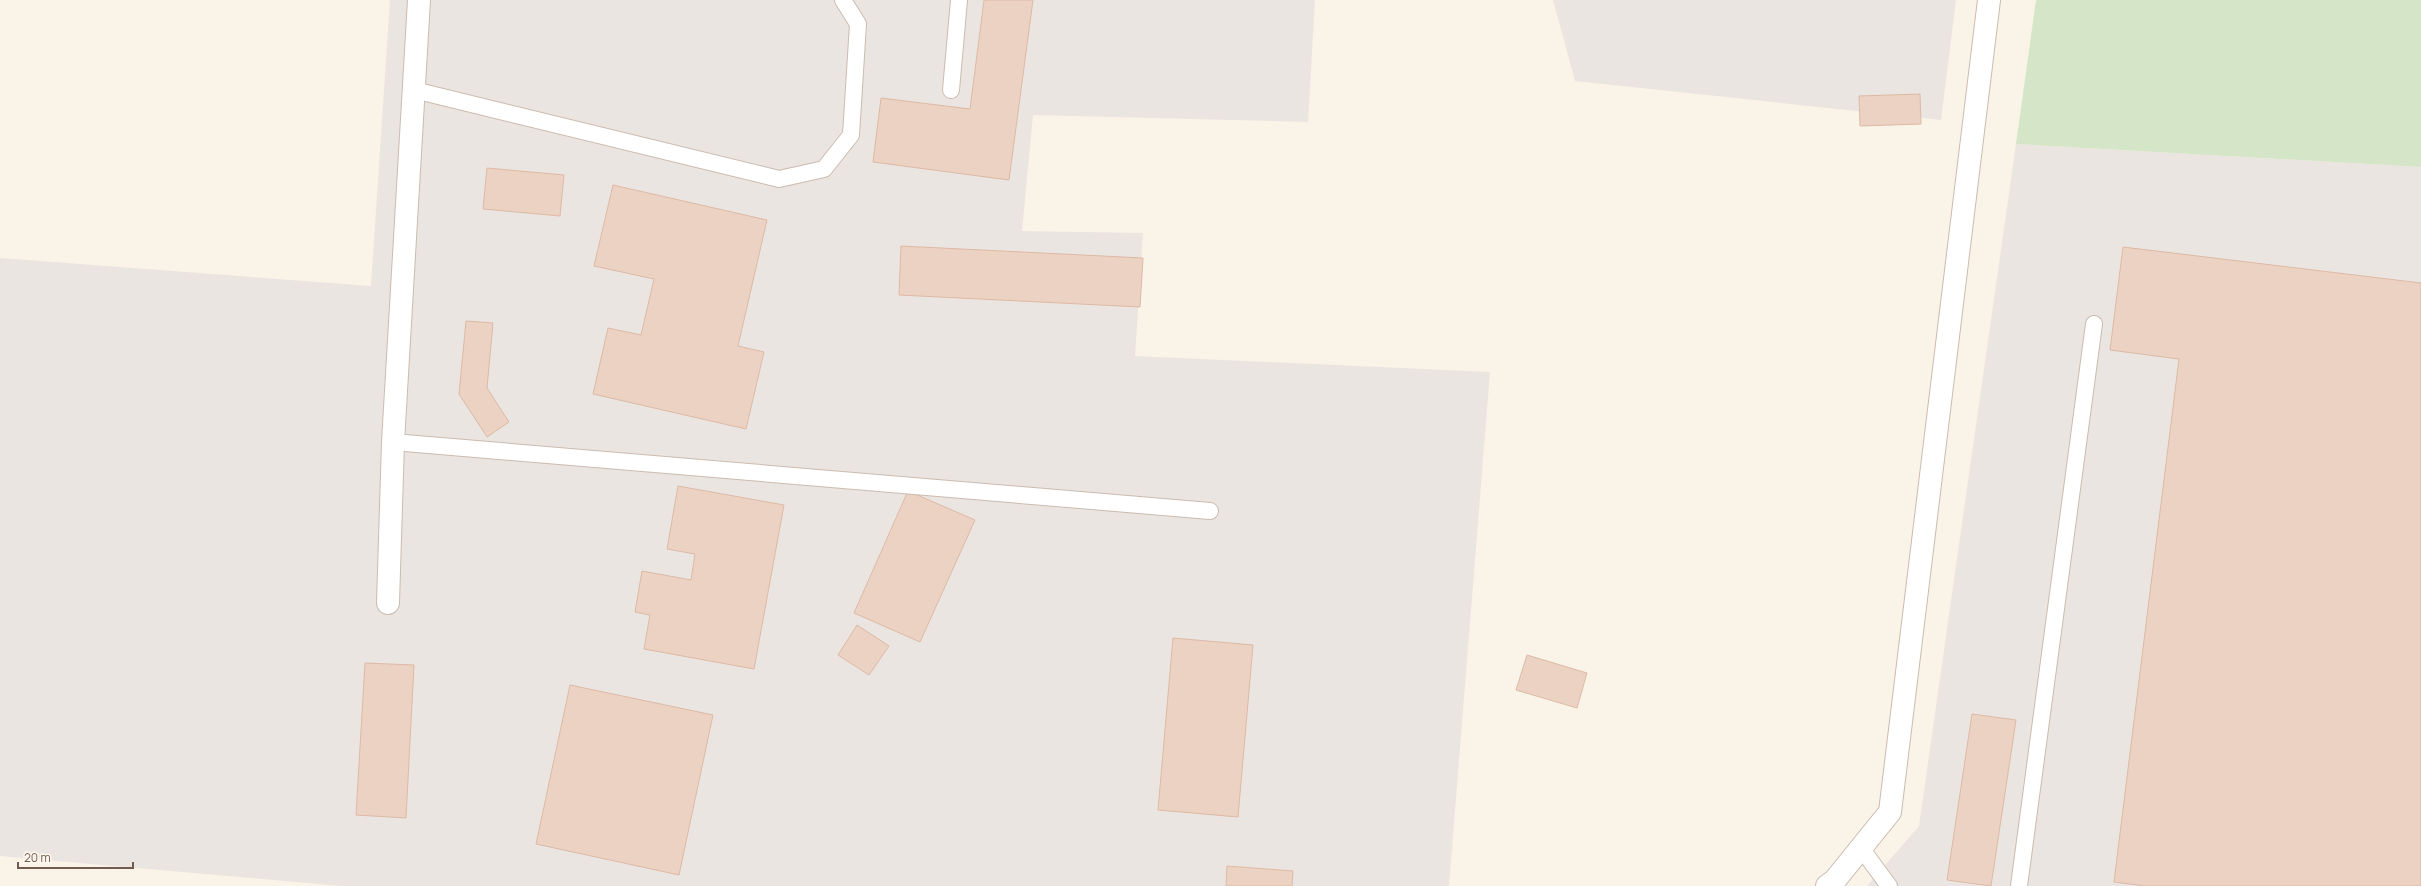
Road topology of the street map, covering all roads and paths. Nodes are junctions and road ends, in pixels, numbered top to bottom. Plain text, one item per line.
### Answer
1 (419, 0) edge
2 (843, 0) edge
3 (959, 0) edge
4 (1989, 0) edge
5 (414, 90) junction
6 (951, 90) dead end
7 (2094, 324) dead end
8 (393, 442) junction
9 (1210, 511) dead end
10 (388, 603) dead end
11 (1861, 848) junction
12 (1827, 886) edge
13 (1889, 886) edge
14 (2019, 886) edge

1 - 5 street
2 - 5 lane
3 - 6 lane
4 - 11 street
5 - 8 street
7 - 14 lane
8 - 9 lane
8 - 10 street
11 - 12 street
11 - 13 lane

